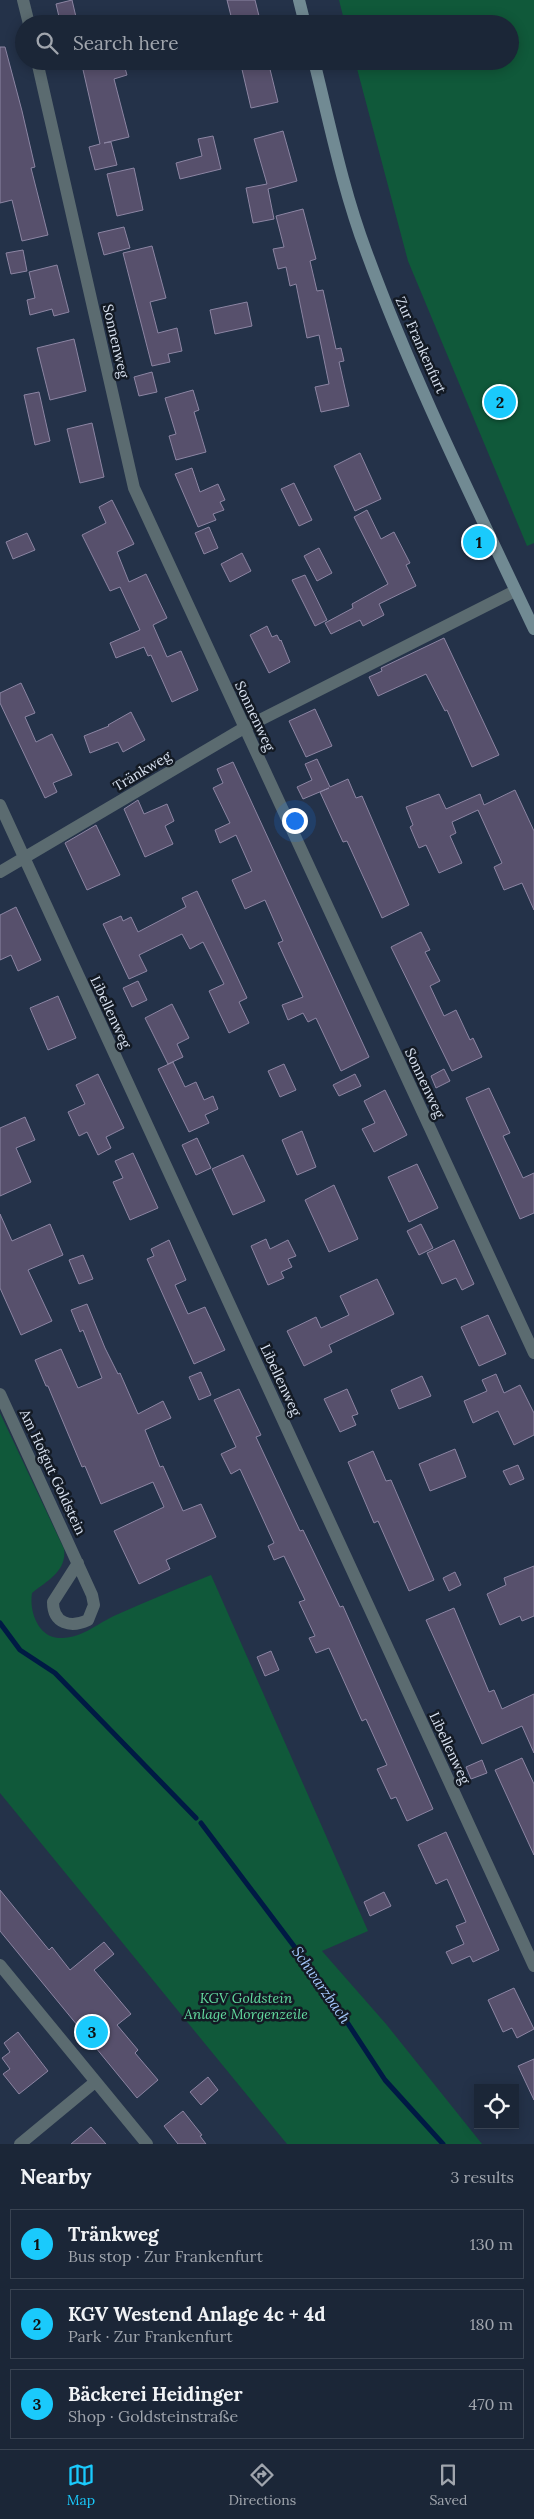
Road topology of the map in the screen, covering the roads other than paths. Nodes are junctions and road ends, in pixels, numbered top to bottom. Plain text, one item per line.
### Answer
1 (23, 0) edge
2 (299, 0) edge
3 (27, 15) edge
4 (303, 15) edge
5 (39, 70) edge
6 (316, 70) edge
7 (515, 591) junction
8 (534, 628) edge
9 (244, 728) junction
10 (0, 805) edge
11 (24, 858) junction
12 (0, 872) edge
13 (534, 1353) edge
14 (0, 1394) edge
15 (78, 1563) junction
16 (0, 1965) edge
17 (534, 1966) edge
18 (95, 2082) junction
19 (20, 2144) edge
20 (147, 2144) edge

1 - 3 street
2 - 4 street
5 - 9 street, Sonnenweg
6 - 7 street, Zur Frankenfurt
7 - 8 street, Zur Frankenfurt
7 - 9 street, Tränkweg
9 - 11 street, Tränkweg
9 - 13 street, Sonnenweg
10 - 11 street, Libellenweg
11 - 12 street, Tränkweg
11 - 17 street, Libellenweg
14 - 15 street, Am Hofgut Goldstein
15 - 15 street, Am Hofgut Goldstein
16 - 18 street
18 - 19 street
18 - 20 street

